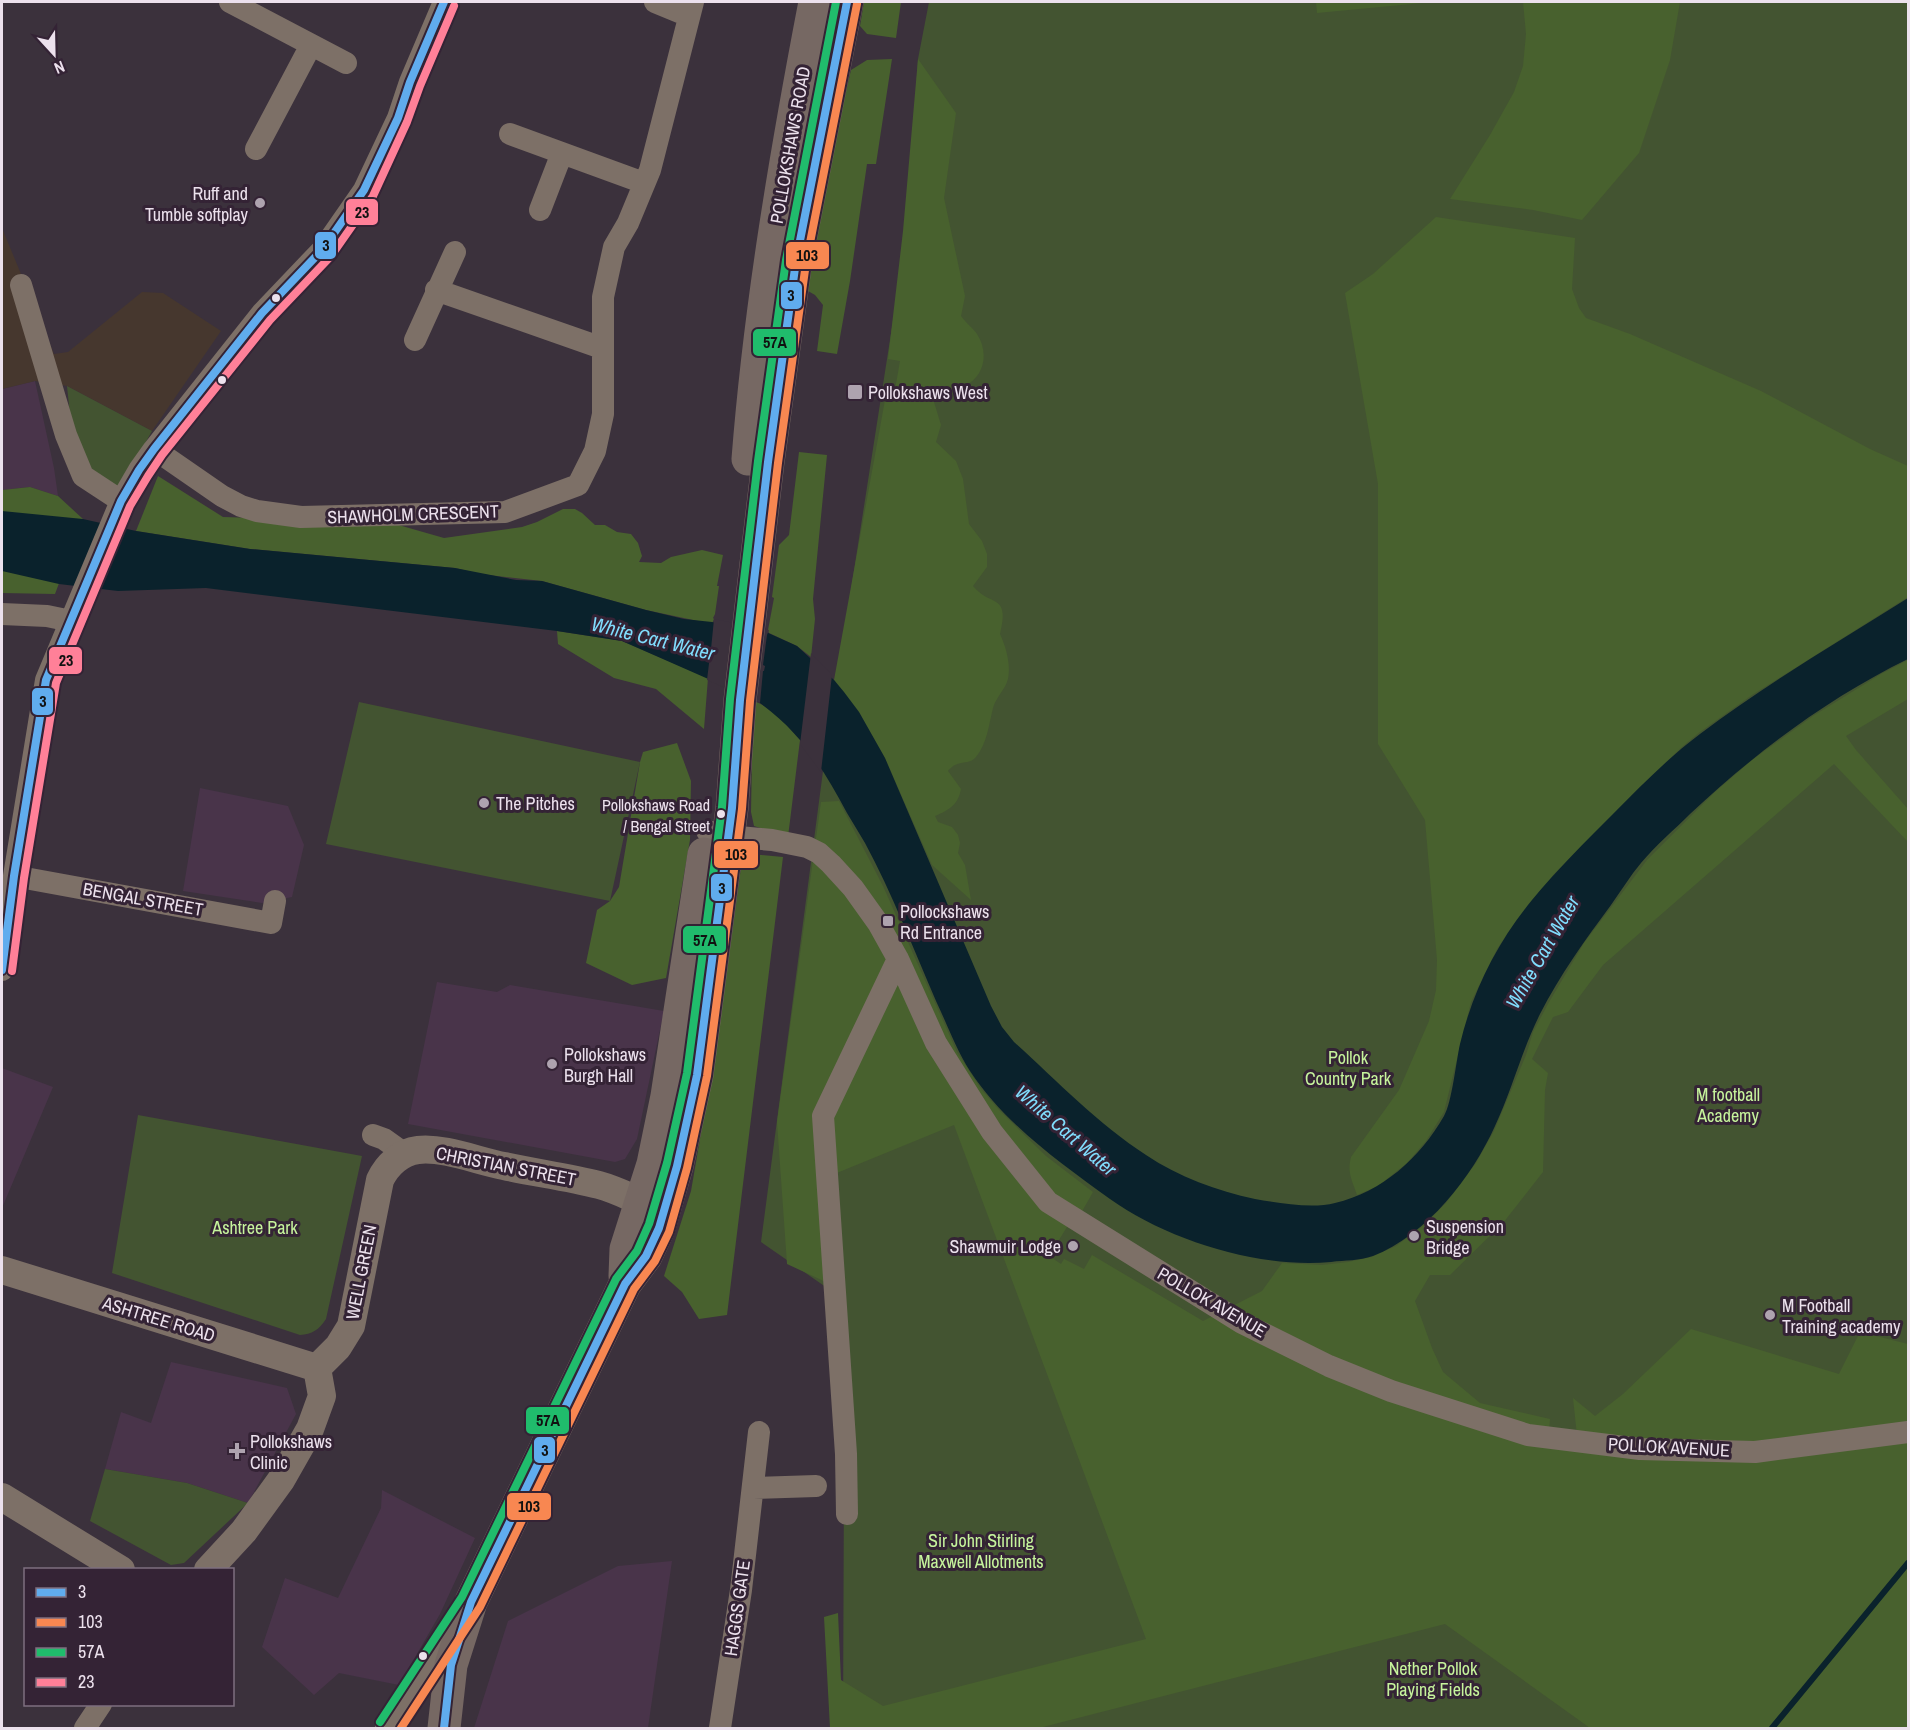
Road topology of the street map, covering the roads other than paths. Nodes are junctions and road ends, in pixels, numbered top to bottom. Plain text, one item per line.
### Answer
1 (231, 2) edge
2 (444, 2) edge
3 (655, 2) edge
4 (815, 2) edge
5 (847, 2) edge
6 (691, 9) edge
7 (311, 45) junction
8 (346, 63) dead end
9 (510, 135) dead end
10 (256, 149) dead end
11 (562, 153) junction
12 (644, 183) junction
13 (540, 210) dead end
14 (454, 252) dead end
15 (21, 285) dead end
16 (436, 290) junction
17 (416, 340) dead end
18 (602, 348) junction
19 (154, 449) junction
20 (117, 511) junction
21 (746, 584) junction
22 (2, 614) edge
23 (71, 621) junction
24 (717, 833) junction
25 (14, 876) junction
26 (273, 912) dead end
27 (898, 959) junction
28 (2, 970) edge
29 (373, 1135) dead end
30 (405, 1154) junction
31 (642, 1202) junction
32 (2, 1270) edge
33 (625, 1284) junction
34 (317, 1368) junction
35 (759, 1432) dead end
36 (1908, 1432) edge
37 (816, 1486) dead end
38 (753, 1488) junction
39 (2, 1497) edge
40 (847, 1514) dead end
41 (119, 1568) edge
42 (209, 1568) edge
43 (471, 1602) junction
44 (451, 1665) junction
45 (100, 1706) edge
46 (86, 1728) edge
47 (389, 1728) edge
48 (427, 1728) edge
49 (444, 1728) edge
50 (720, 1728) edge

1 - 7 street
2 - 19 street
3 - 6 street
4 - 21 main road, POLLOKSHAWS ROAD
5 - 21 main road, POLLOKSHAWS ROAD
6 - 12 street, SHAWHOLM CRESCENT
7 - 8 street
7 - 10 street
9 - 11 street
11 - 12 street
11 - 13 street
12 - 18 street, SHAWHOLM CRESCENT
14 - 16 street
15 - 20 street
16 - 17 street
16 - 18 street
18 - 19 street, SHAWHOLM CRESCENT
19 - 20 street
20 - 23 street
21 - 24 main road, POLLOKSHAWS ROAD
22 - 23 street
23 - 25 street
24 - 27 street, POLLOK AVENUE
24 - 31 main road, POLLOKSHAWS ROAD
24 - 33 main road, POLLOKSHAWS ROAD
25 - 26 street, BENGAL STREET
25 - 28 street
27 - 36 street, POLLOK AVENUE
27 - 40 street
29 - 30 street
30 - 31 street, CHRISTIAN STREET
30 - 34 street, WELL GREEN
31 - 33 main road, POLLOKSHAWS ROAD
32 - 34 street, ASHTREE ROAD
33 - 43 main road, POLLOKSHAWS ROAD
34 - 42 street
35 - 38 street, HAGGS GATE
37 - 38 street
38 - 50 street, HAGGS GATE
39 - 41 street
43 - 44 main road, POLLOKSHAWS ROAD
43 - 47 street
44 - 48 main road
44 - 49 main road, POLLOKSHAWS ROAD
45 - 46 street

